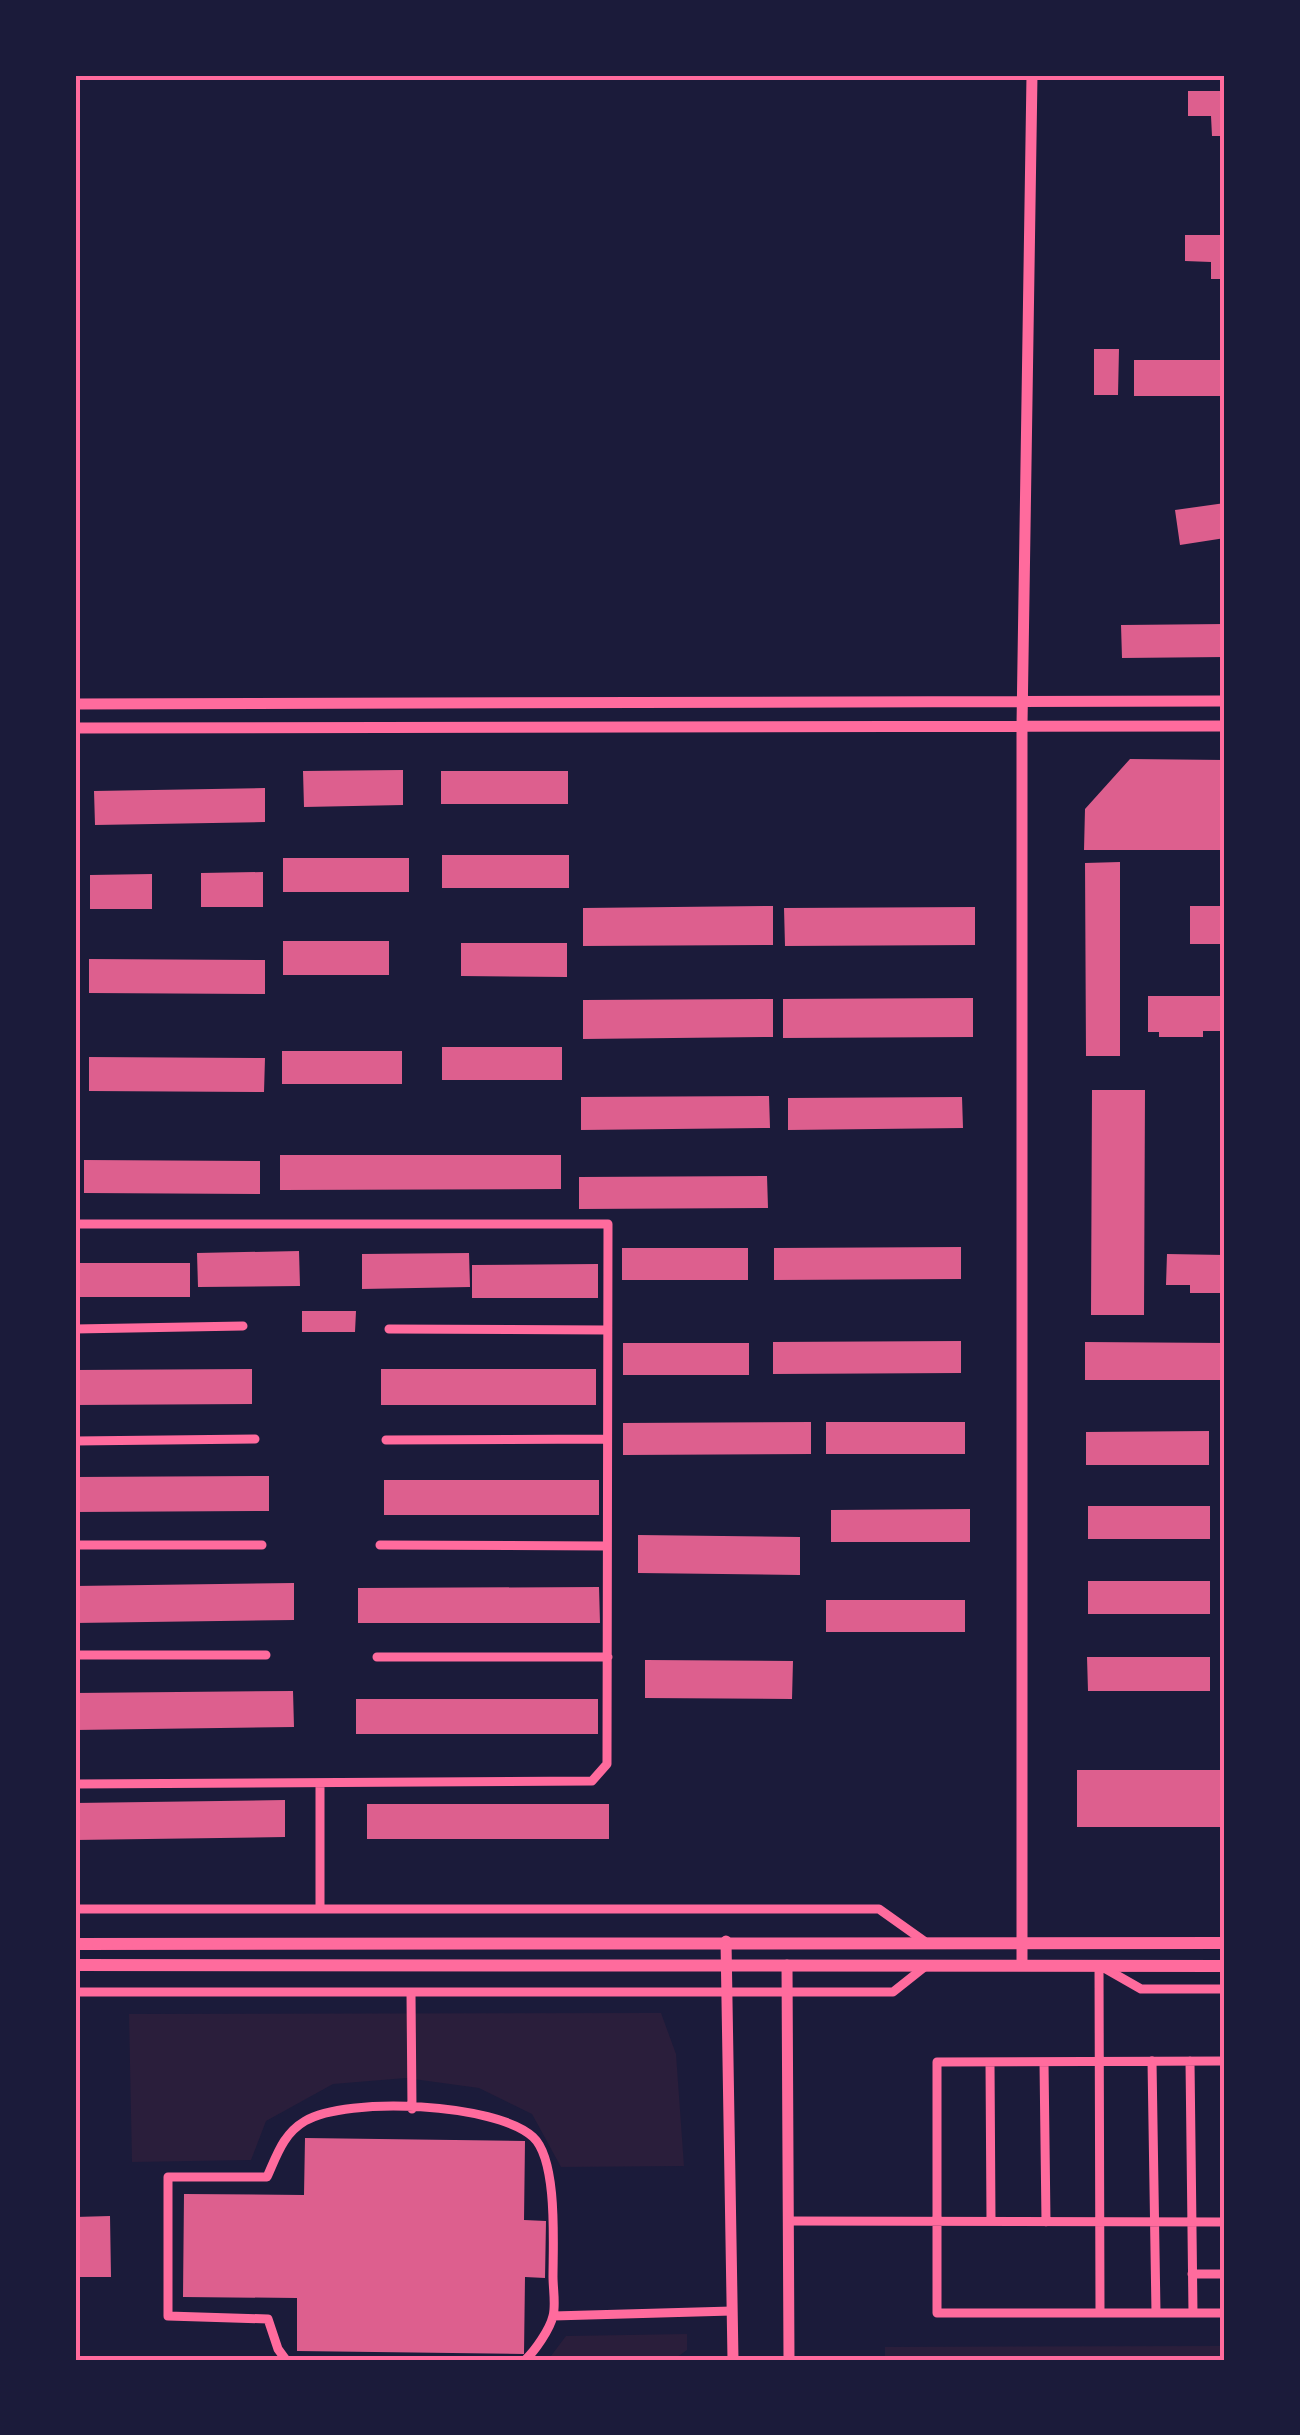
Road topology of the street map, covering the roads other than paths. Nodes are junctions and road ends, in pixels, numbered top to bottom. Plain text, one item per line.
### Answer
1 (1032, 75) edge
2 (1023, 701) junction
3 (1225, 701) edge
4 (75, 704) edge
5 (1022, 724) junction
6 (1225, 726) edge
7 (75, 728) edge
8 (75, 1224) edge
9 (243, 1326) dead end
10 (75, 1329) edge
11 (389, 1329) dead end
12 (607, 1330) junction
13 (254, 1439) dead end
14 (386, 1440) dead end
15 (608, 1440) junction
16 (75, 1442) edge
17 (75, 1545) edge
18 (262, 1545) dead end
19 (380, 1545) dead end
20 (607, 1546) junction
21 (266, 1655) dead end
22 (75, 1656) edge
23 (377, 1656) dead end
24 (608, 1657) junction
25 (320, 1783) junction
26 (75, 1784) edge
27 (75, 1910) edge
28 (320, 1910) junction
29 (924, 1940) junction
30 (726, 1941) junction
31 (1021, 1941) junction
32 (1223, 1941) edge
33 (75, 1944) edge
34 (1022, 1964) junction
35 (75, 1965) edge
36 (726, 1965) junction
37 (787, 1965) junction
38 (927, 1965) junction
39 (1099, 1965) junction
40 (1225, 1966) edge
41 (1225, 1989) edge
42 (75, 1992) edge
43 (411, 1992) junction
44 (787, 1992) junction
45 (726, 1993) junction
46 (1152, 2061) junction
47 (1190, 2061) junction
48 (1225, 2061) edge
49 (990, 2062) junction
50 (1044, 2062) junction
51 (1099, 2062) junction
52 (412, 2108) junction
53 (788, 2220) junction
54 (937, 2221) junction
55 (991, 2221) junction
56 (1046, 2222) junction
57 (1100, 2222) junction
58 (1154, 2222) junction
59 (1192, 2222) junction
60 (1225, 2222) edge
61 (1192, 2274) junction
62 (1225, 2274) edge
63 (732, 2311) junction
64 (1100, 2313) junction
65 (1156, 2313) junction
66 (1193, 2313) junction
67 (1225, 2313) edge
68 (554, 2316) junction
69 (286, 2360) edge
70 (525, 2360) edge
71 (732, 2360) edge
72 (790, 2360) edge

1 - 2 street
2 - 3 street
2 - 4 street
2 - 5 street
5 - 6 street
5 - 7 street
5 - 31 street
8 - 12 street
9 - 10 street
11 - 12 street
12 - 15 street
13 - 16 street
14 - 15 street
15 - 20 street
17 - 18 street
19 - 20 street
20 - 24 street
21 - 22 street
23 - 24 street
24 - 25 street
25 - 26 street
25 - 28 street
27 - 28 street
28 - 29 street
29 - 30 main road
29 - 31 main road
30 - 33 main road
30 - 36 street
31 - 32 main road
31 - 34 street
34 - 38 main road
34 - 39 main road
35 - 36 main road
36 - 37 main road
36 - 45 street
37 - 38 main road
37 - 44 street
38 - 44 street
39 - 40 main road
39 - 41 street
39 - 51 street
42 - 43 street
43 - 45 street
43 - 52 street
44 - 45 street
44 - 53 street
45 - 63 street
46 - 47 street
46 - 51 street
46 - 58 street
47 - 48 street
47 - 59 street
49 - 50 street
49 - 54 street
49 - 55 street
50 - 51 street
50 - 56 street
51 - 57 street
52 - 68 street
52 - 69 street
53 - 54 street
53 - 72 street
54 - 55 street
54 - 64 street
55 - 56 street
56 - 57 street
57 - 58 street
57 - 64 street
58 - 59 street
58 - 65 street
59 - 60 street
59 - 61 street
61 - 62 street
61 - 66 street
63 - 68 street
63 - 71 street
64 - 65 street
65 - 66 street
66 - 67 street
68 - 70 street

